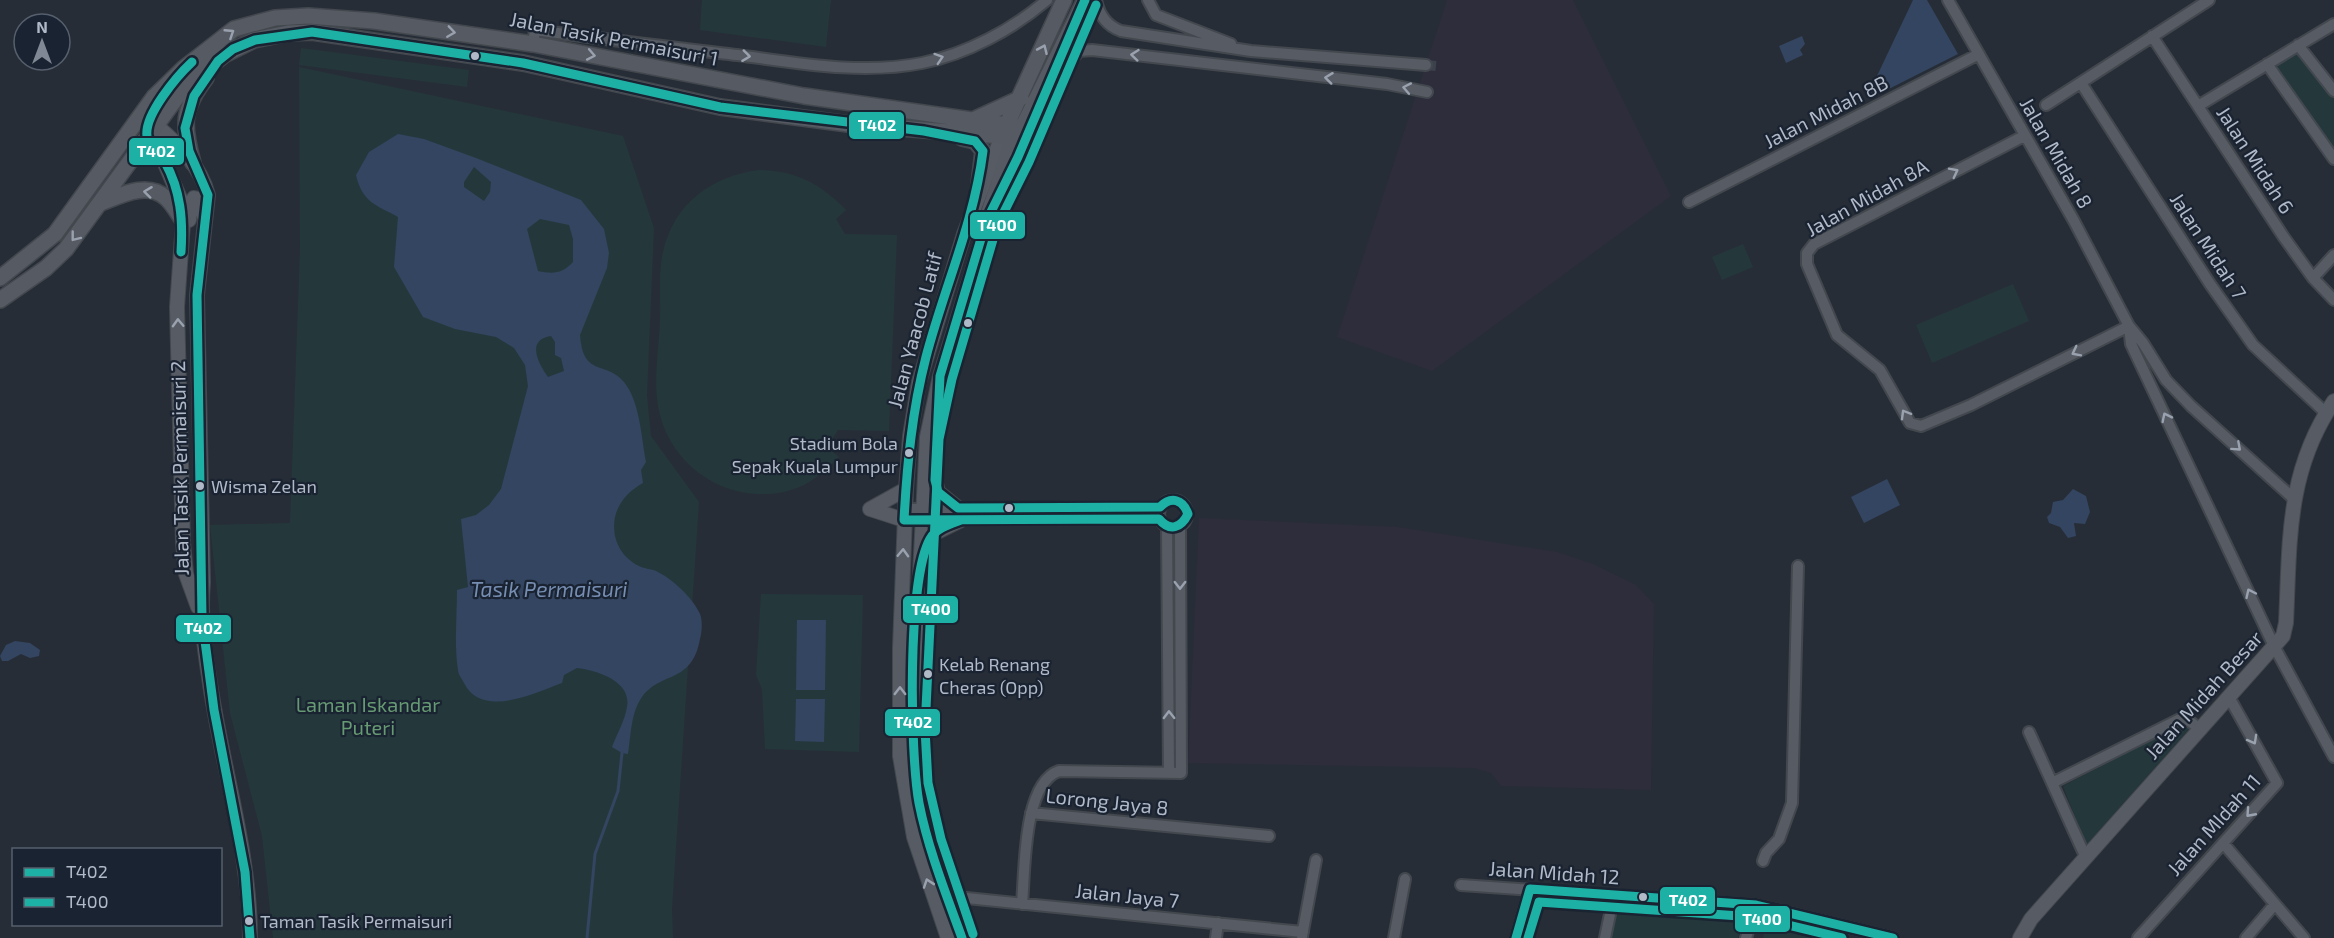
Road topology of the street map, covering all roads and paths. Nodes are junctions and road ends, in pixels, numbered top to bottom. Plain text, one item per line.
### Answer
1 (1047, 0) edge
2 (1064, 0) edge
3 (1085, 0) edge
4 (1096, 0) edge
5 (1148, 0) edge
6 (1948, 0) edge
7 (2209, 0) edge
8 (393, 24) junction
9 (2334, 24) edge
10 (2152, 36) junction
11 (390, 44) junction
12 (533, 44) junction
13 (2298, 45) junction
14 (1064, 46) junction
15 (1251, 51) junction
16 (1979, 54) junction
17 (224, 55) junction
18 (2267, 64) junction
19 (1426, 65) tunnel mouth
20 (184, 68) junction
21 (2081, 83) junction
22 (2334, 91) edge
23 (1427, 92) dead end
24 (804, 96) junction
25 (1021, 98) junction
26 (2046, 105) dead end
27 (2198, 106) junction
28 (802, 118) junction
29 (973, 120) junction
30 (150, 131) junction
31 (924, 131) junction
32 (1007, 131) junction
33 (2024, 136) junction
34 (1018, 157) junction
35 (2334, 159) edge
36 (193, 164) junction
37 (90, 185) junction
38 (978, 193) junction
39 (1689, 202) dead end
40 (101, 203) junction
41 (183, 222) junction
42 (986, 222) junction
43 (206, 224) junction
44 (2334, 255) edge
45 (0, 278) edge
46 (2313, 278) junction
47 (179, 280) junction
48 (0, 300) edge
49 (2334, 300) edge
50 (2129, 326) junction
51 (940, 376) junction
52 (2330, 407) edge
53 (906, 489) junction
54 (2293, 498) junction
55 (1160, 507) junction
56 (959, 514) junction
57 (905, 515) junction
58 (922, 515) junction
59 (1163, 523) junction
60 (1180, 526) junction
61 (1798, 566) dead end
62 (920, 569) junction
63 (200, 612) junction
64 (2274, 646) junction
65 (2229, 697) junction
66 (2200, 729) junction
67 (2029, 732) dead end
68 (2334, 757) edge
69 (1169, 773) junction
70 (2052, 783) junction
71 (1031, 813) junction
72 (1269, 836) dead end
73 (2223, 843) junction
74 (2086, 858) junction
75 (1316, 860) dead end
76 (1763, 861) dead end
77 (1405, 879) dead end
78 (1461, 885) dead end
79 (1530, 889) junction
80 (1614, 895) junction
81 (947, 896) junction
82 (1022, 904) junction
83 (2275, 904) junction
84 (1756, 905) junction
85 (1218, 923) junction
86 (1302, 935) edge
87 (2302, 937) edge
88 (250, 938) edge
89 (948, 938) edge
90 (962, 938) edge
91 (1215, 938) edge
92 (1394, 938) edge
93 (1516, 938) edge
94 (1605, 938) edge
95 (1746, 938) edge
96 (1893, 938) edge
97 (2019, 938) edge
98 (2138, 938) edge
99 (2246, 938) edge

12 -> 1 street
25 -> 2 main road, Jalan Yaacob Latif
3 - 14 main road, Jalan Yaacob Latif
4 - 15 street
5 - 15 street
6 - 16 street, Jalan Midah 8
7 - 10 street
8 - 11 main road
8 -> 12 main road, Jalan Tasik Permaisuri 1
20 -> 8 main road, Jalan Tasik Permaisuri 1
9 - 13 street
10 - 21 street
10 - 27 street, Jalan Midah 6
11 - 17 main road, Jalan Tasik Permaisuri 1
11 - 28 main road, Jalan Tasik Permaisuri 1
12 -> 24 main road, Jalan Tasik Permaisuri 1
13 - 18 street
13 - 22 street
14 - 32 main road
14 - 34 street, Jalan Yaacob Latif
15 - 19 street
16 - 33 street, Jalan Midah 8
16 - 39 street, Jalan Midah 8B
17 - 30 main road, Jalan Tasik Permaisuri 1
17 - 36 main road
18 - 27 street
18 - 35 street
20 - 30 main road
20 - 37 main road, Jalan Tasik Permaisuri 1
21 - 26 street
21 - 52 street, Jalan Midah 7
23 -> 34 street
24 - 28 main road
24 - 29 main road, Jalan Tasik Permaisuri 1
25 - 29 main road
25 - 32 main road, Jalan Yaacob Latif
27 - 46 street, Jalan Midah 6
28 - 31 main road, Jalan Tasik Permaisuri 1
29 - 32 main road, Jalan Tasik Permaisuri 1
30 - 36 street, Jalan Tasik Permaisuri 2
30 - 37 main road
30 - 40 main road, Jalan Tasik Permaisuri 1
30 - 41 street, Jalan Tasik Permaisuri 2
31 - 32 main road, Jalan Tasik Permaisuri 1
31 - 38 main road
32 - 38 street, Jalan Yaacob Latif
32 - 42 main road
33 - 50 street, Jalan Midah 8
50 -> 33 street, Jalan Midah 8A
34 - 42 street, Jalan Yaacob Latif
36 - 43 street, Jalan Tasik Permaisuri 2
37 - 45 main road, Jalan Tasik Permaisuri 1
38 - 53 street, Jalan Yaacob Latif
41 -> 40 main road
40 -> 48 main road, Jalan Tasik Permaisuri 1
41 - 47 street, Jalan Tasik Permaisuri 2
42 - 51 street, Jalan Yaacob Latif
43 - 47 street
43 - 63 street, Jalan Tasik Permaisuri 2
44 - 46 street
46 - 49 street, Jalan Midah 6
63 -> 47 street, Jalan Tasik Permaisuri 2
50 -> 54 street, Jalan Midah 8
64 -> 50 street, Jalan Midah 8
51 - 56 street
51 - 58 street, Jalan Yaacob Latif
52 - 54 street, Jalan Midah Besar
53 - 57 street, Jalan Yaacob Latif
53 - 57 street
54 - 64 street, Jalan Midah Besar
55 - 56 street
55 - 59 street
55 - 60 street
56 - 58 street
56 - 59 street
56 - 62 street
57 - 58 street
89 -> 57 street, Jalan Yaacob Latif
58 - 62 street, Jalan Yaacob Latif
59 - 60 street
69 -> 59 street
60 -> 69 street
61 - 76 street
62 - 81 street, Jalan Yaacob Latif
63 - 88 street, Jalan Tasik Permaisuri 2
64 - 65 street, Jalan Midah Besar
64 - 68 street, Jalan Midah 8
65 - 66 street, Jalan Midah Besar
65 -> 73 street, Jalan MIdah 11
66 - 70 street
66 - 74 street, Jalan Midah Besar
67 - 70 street
69 - 71 street
70 - 74 street
71 - 72 street, Lorong Jaya 8
71 - 82 street, Lorong Jaya 8
73 - 83 street
73 - 98 street, Jalan MIdah 11
74 - 97 street, Jalan Midah Besar
75 - 86 street
77 - 92 street
78 - 79 street, Jalan Midah 12
79 - 80 street, Jalan Midah 12
79 - 93 street
80 - 84 street, Jalan Midah 12
80 - 94 street
81 - 82 street, Jalan Jaya 7
81 - 90 street, Jalan Yaacob Latif
82 - 85 street, Jalan Jaya 7
83 - 87 street
83 - 99 street
84 - 95 street
84 - 96 street, Jalan Midah 12
85 - 86 street, Jalan Jaya 7
85 - 91 street

